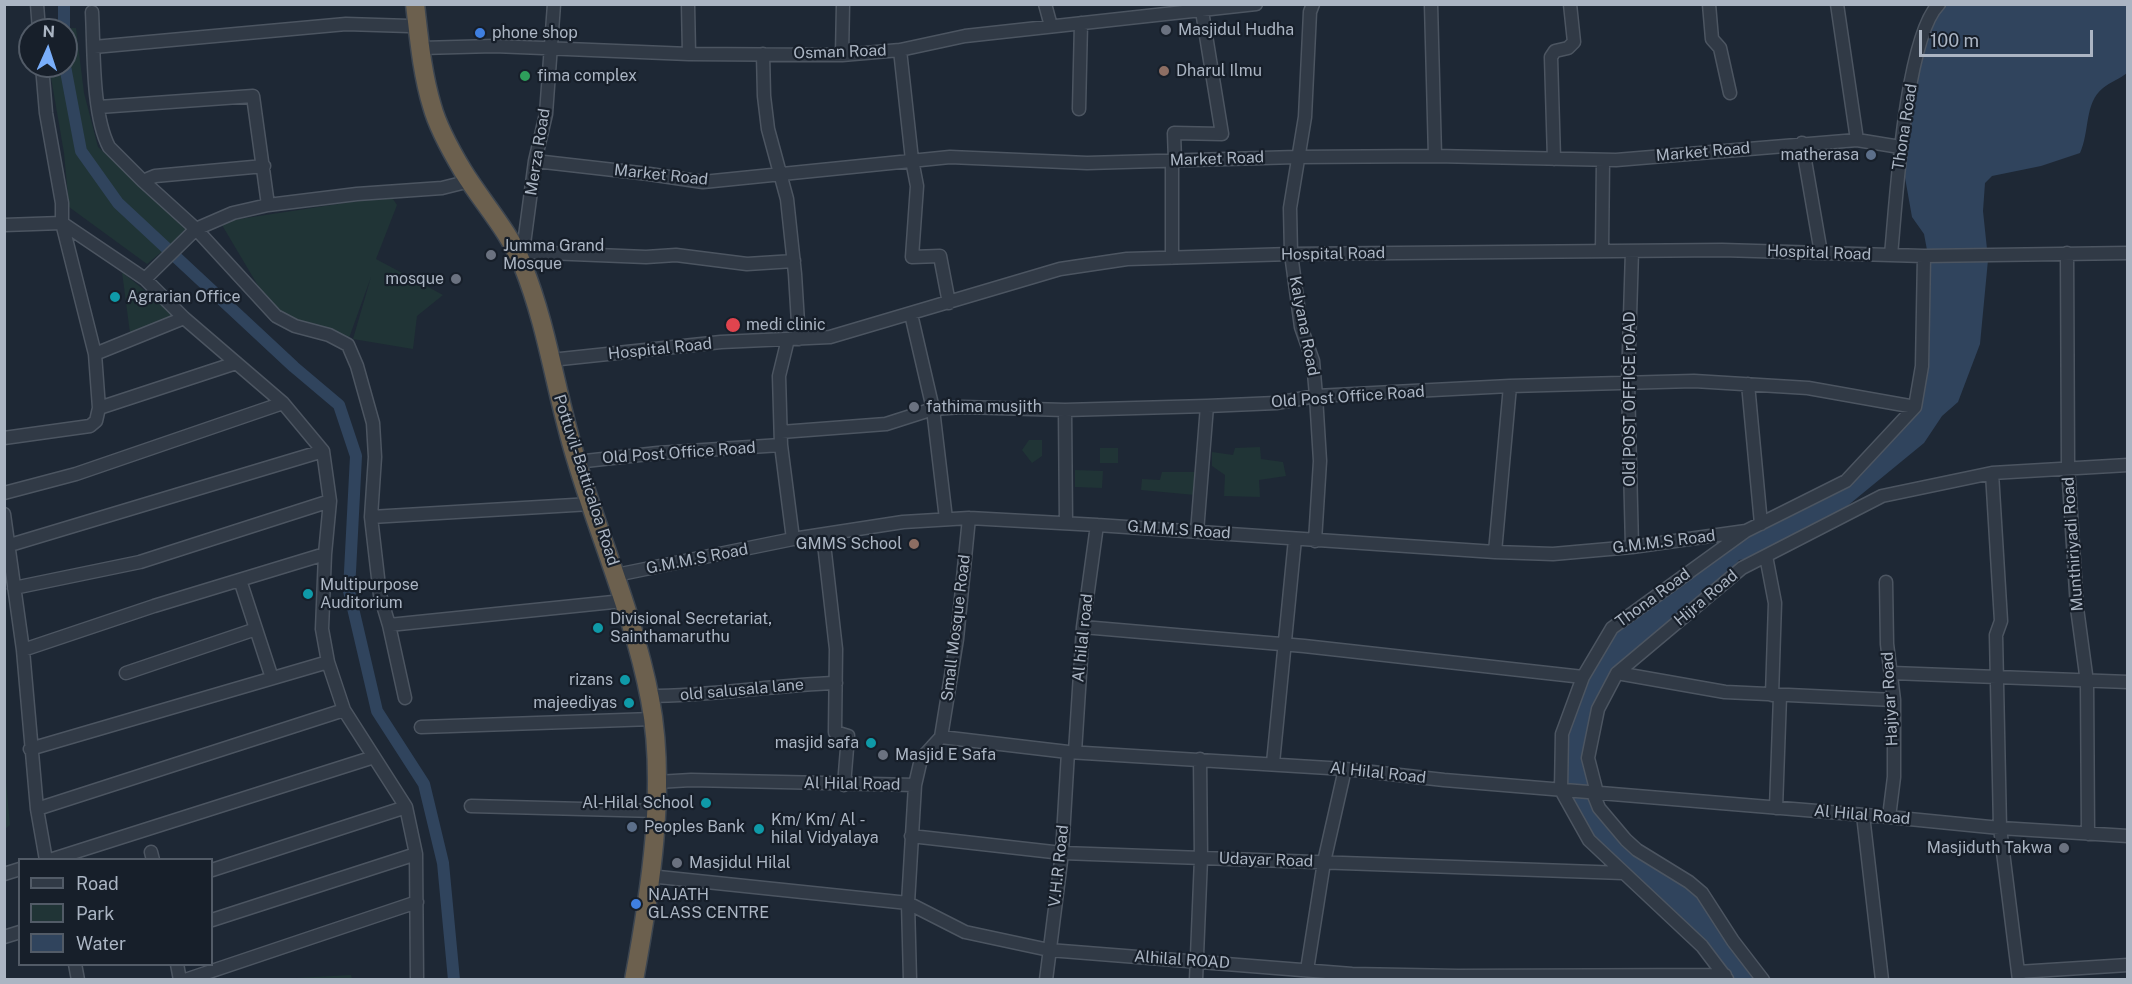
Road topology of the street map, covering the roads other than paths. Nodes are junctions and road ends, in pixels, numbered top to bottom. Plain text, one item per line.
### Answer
1 (415, 4) edge
2 (554, 4) edge
3 (688, 4) edge
4 (843, 4) edge
5 (1045, 4) edge
6 (1256, 4) edge
7 (1313, 4) edge
8 (1431, 4) edge
9 (1570, 4) edge
10 (1709, 4) edge
11 (1838, 4) edge
12 (1939, 4) edge
13 (1196, 9) edge
14 (92, 12) dead end
15 (1081, 23) junction
16 (418, 24) junction
17 (1051, 26) junction
18 (94, 47) junction
19 (421, 48) junction
20 (549, 49) junction
21 (900, 50) junction
22 (689, 54) junction
23 (763, 54) junction
24 (842, 55) junction
25 (43, 78) edge
26 (1730, 93) dead end
27 (99, 107) junction
28 (1079, 109) dead end
29 (1857, 140) junction
30 (1802, 143) junction
31 (1900, 147) junction
32 (1435, 156) junction
33 (1297, 157) junction
34 (1554, 159) junction
35 (912, 160) junction
36 (1603, 160) junction
37 (535, 161) junction
38 (1173, 161) junction
39 (264, 166) junction
40 (781, 174) junction
41 (143, 181) junction
42 (470, 181) junction
43 (268, 205) junction
44 (62, 223) junction
45 (4, 225) edge
46 (194, 231) junction
47 (1602, 251) junction
48 (1632, 251) junction
49 (2127, 252) edge
50 (1821, 253) junction
51 (2067, 253) junction
52 (1291, 254) junction
53 (1891, 255) junction
54 (1924, 256) junction
55 (523, 257) junction
56 (1172, 258) junction
57 (794, 261) junction
58 (149, 275) junction
59 (949, 303) junction
60 (912, 314) junction
61 (184, 318) junction
62 (793, 339) junction
63 (95, 354) junction
64 (550, 360) junction
65 (236, 363) junction
66 (1628, 382) junction
67 (1748, 384) junction
68 (1510, 386) junction
69 (1316, 396) junction
70 (283, 403) junction
71 (1207, 406) junction
72 (1915, 407) junction
73 (99, 408) junction
74 (933, 409) junction
75 (1065, 410) junction
76 (781, 432) junction
77 (4, 438) edge
78 (781, 446) junction
79 (323, 451) junction
80 (576, 462) junction
81 (2127, 465) edge
82 (2068, 467) junction
83 (1992, 473) junction
84 (4, 493) edge
85 (330, 501) junction
86 (591, 504) junction
87 (4, 514) edge
88 (371, 517) junction
89 (969, 518) junction
90 (946, 519) junction
91 (1066, 523) junction
92 (1761, 524) junction
93 (1097, 525) junction
94 (1746, 531) junction
95 (1197, 532) junction
96 (823, 535) junction
97 (794, 539) junction
98 (1295, 539) junction
99 (1315, 540) junction
100 (10, 545) junction
101 (1632, 547) junction
102 (1495, 552) junction
103 (325, 554) junction
104 (1766, 556) junction
105 (616, 575) junction
106 (240, 580) junction
107 (1886, 582) dead end
108 (14, 588) junction
109 (623, 601) junction
110 (389, 625) junction
111 (1083, 627) junction
112 (256, 629) junction
113 (1283, 644) junction
114 (22, 650) junction
115 (328, 662) junction
116 (126, 673) dead end
117 (1617, 673) junction
118 (1892, 673) junction
119 (1582, 677) junction
120 (272, 678) junction
121 (1997, 678) junction
122 (2087, 682) junction
123 (2127, 682) edge
124 (836, 683) junction
125 (649, 696) junction
126 (1776, 696) junction
127 (405, 698) dead end
128 (1894, 700) junction
129 (344, 710) junction
130 (653, 719) junction
131 (421, 727) dead end
132 (941, 737) junction
133 (30, 749) junction
134 (1071, 752) junction
135 (374, 757) junction
136 (1200, 759) junction
137 (1273, 763) junction
138 (1345, 769) junction
139 (657, 782) junction
140 (844, 785) junction
141 (915, 785) junction
142 (1561, 790) junction
143 (1595, 793) junction
144 (471, 806) dead end
145 (406, 807) junction
146 (1776, 808) junction
147 (37, 809) junction
148 (657, 811) junction
149 (1863, 815) junction
150 (1889, 817) junction
151 (2000, 828) junction
152 (2088, 834) junction
153 (911, 836) junction
154 (2127, 836) edge
155 (1062, 853) junction
156 (416, 854) junction
157 (48, 858) edge
158 (54, 858) edge
159 (1202, 858) junction
160 (1324, 862) junction
161 (213, 870) edge
162 (1623, 873) junction
163 (650, 876) junction
164 (417, 902) junction
165 (908, 903) junction
166 (213, 920) edge
167 (1049, 950) junction
168 (1197, 962) junction
169 (2127, 965) edge
170 (1307, 970) junction
171 (2019, 976) edge
172 (1352, 977) edge
173 (1726, 977) edge
174 (1458, 978) edge
175 (185, 980) edge
176 (417, 980) edge
177 (634, 980) edge
178 (910, 980) edge
179 (1046, 980) edge
180 (1196, 980) edge
181 (1763, 980) edge
182 (1882, 980) edge

1 - 16 highway, Pottuvil-Batticaloa Road
2 - 20 street, Merza Road
3 - 22 street
4 - 24 street
5 - 17 street
6 - 13 street, Osman Road
7 - 33 street, Kalyana Road
8 - 32 street
9 - 34 street
10 - 26 street
11 - 29 street
12 - 31 street, Thona Road
13 - 15 street, Osman Road
13 - 38 street
14 - 18 street
15 - 17 street, Osman Road
15 - 28 street
16 - 18 street
16 - 19 highway, Pottuvil-Batticaloa Road
17 - 21 street, Osman Road
18 - 27 street
19 - 20 street, Osman Road
19 - 42 highway, Pottuvil-Batticaloa Road
20 - 22 street, Osman Road
20 - 37 street, Merza Road
21 - 24 street, Osman Road
21 - 35 street
22 - 23 street, Osman Road
23 - 24 street, Osman Road
23 - 40 street
25 - 44 street
27 - 39 street
27 - 41 street
29 - 30 street, Market Road
29 - 31 street, Market Road
30 - 36 street, Market Road
30 - 50 street
31 - 53 street, Thona Road
32 - 33 street, Market Road
32 - 34 street, Market Road
33 - 38 street, Market Road
33 - 52 street, Kalyana Road
34 - 36 street, Market Road
35 - 38 street, Market Road
35 - 40 street, Market Road
35 - 59 street
36 - 47 street
37 - 40 street, Market Road
37 - 55 street, Merza Road
38 - 56 street
39 - 41 street
39 - 43 street
40 - 57 street
41 - 46 street
42 - 43 street
42 - 55 highway, Pottuvil-Batticaloa Road
43 - 46 street
44 - 45 street
44 - 58 street
44 - 63 street
46 - 58 street
46 - 88 street
47 - 48 street, Hospital Road
47 - 52 street, Hospital Road
48 - 50 street, Hospital Road
48 - 66 street, Old POST OFFICE rOAD
49 - 51 street, Hospital Road
50 - 53 street, Hospital Road
51 - 54 street, Hospital Road
51 - 82 street, Munthiriyadi Road
52 - 56 street, Hospital Road
52 - 69 street, Kalyana Road
53 - 54 street, Hospital Road
54 - 72 street
55 - 57 street
55 - 64 highway, Pottuvil-Batticaloa Road
56 - 59 street, Hospital Road
57 - 62 street
58 - 61 street
59 - 60 street, Hospital Road
60 - 62 street, Hospital Road
60 - 74 street
61 - 63 street
61 - 65 street
62 - 64 street, Hospital Road
62 - 76 street
63 - 73 street
64 - 80 highway, Pottuvil-Batticaloa Road
65 - 70 street
65 - 73 street
66 - 67 street, Old Post Office Road
66 - 68 street, Old Post Office Road
66 - 101 street, Old POST OFFICE rOAD
67 - 72 street, Old Post Office Road
67 - 92 street
68 - 69 street, Old Post Office Road
68 - 102 street
69 - 71 street, Old Post Office Road
69 - 99 street, Kalyana Road
70 - 79 street
70 - 84 street
71 - 75 street, Old Post Office Road
71 - 95 street
72 - 92 street, Thona Road
73 - 77 street
74 - 75 street, Old Post Office Road
74 - 76 street, Old Post Office Road
74 - 90 street
75 - 91 street
76 - 78 street
78 - 80 street, Old Post Office Road
78 - 97 street
79 - 85 street
79 - 100 street
80 - 86 highway, Pottuvil-Batticaloa Road
81 - 82 street, Hijra Road
82 - 83 street, Hijra Road
82 - 122 street, Munthiriyadi Road
83 - 104 street, Hijra Road
83 - 121 street
85 - 103 street
85 - 108 street
86 - 88 street
86 - 105 highway, Pottuvil-Batticaloa Road
87 - 100 street
88 - 110 street
89 - 90 street, G.M.M.S Road
89 - 91 street, G.M.M.S Road
89 - 132 street, Small Mosque Road
90 - 96 street, G.M.M.S Road
91 - 93 street, G.M.M.S Road
92 - 94 street, Thona Road
93 - 95 street, G.M.M.S Road
93 - 111 street, Al hilal road
94 - 101 street, G.M.M.S Road
94 - 119 street, Thona Road
95 - 98 street, G.M.M.S Road
96 - 97 street, G.M.M.S Road
96 - 124 street
97 - 105 street, G.M.M.S Road
98 - 99 street, G.M.M.S Road
98 - 113 street
99 - 102 street, G.M.M.S Road
100 - 108 street
101 - 102 street, G.M.M.S Road
103 - 106 street
103 - 115 street
104 - 117 street, Hijra Road
104 - 126 street
105 - 109 highway, Pottuvil-Batticaloa Road
106 - 112 street
106 - 114 street
107 - 118 street, Hajiyar Road
108 - 114 street
109 - 110 street
109 - 125 highway, Pottuvil-Batticaloa Road
110 - 127 street
111 - 113 street
111 - 134 street, Al hilal road
112 - 116 street
112 - 120 street
113 - 119 street
113 - 137 street
114 - 133 street
115 - 120 street
115 - 129 street
117 - 126 street
117 - 143 street, Hijra Road
118 - 121 street
118 - 128 street, Hajiyar Road
119 - 142 street, Thona Road
120 - 133 street
121 - 122 street
121 - 151 street
122 - 123 street
122 - 152 street, Munthiriyadi Road
124 - 125 street, old salusala lane
124 - 140 street
125 - 130 highway, Pottuvil-Batticaloa Road
126 - 128 street
126 - 146 street
128 - 150 street, Hajiyar Road
129 - 135 street
129 - 147 street
130 - 131 street
130 - 139 highway, Pottuvil-Batticaloa Road
132 - 134 street, Al Hilal Road
132 - 141 street, Al Hilal Road
133 - 147 street
134 - 136 street, Al Hilal Road
134 - 155 street, V.H.R Road
135 - 145 street
135 - 158 street
136 - 137 street, Al Hilal Road
136 - 159 street
137 - 138 street, Al Hilal Road
138 - 142 street, Al Hilal Road
138 - 160 street
139 - 140 street, Al Hilal Road
139 - 148 highway, Pottuvil-Batticaloa Road
140 - 141 street, Al Hilal Road
141 - 153 street
142 - 143 street, Al Hilal Road
142 - 162 street
143 - 146 street, Al Hilal Road
143 - 181 street, Hijra Road
144 - 148 street
145 - 156 street
145 - 161 street
146 - 149 street, Al Hilal Road
147 - 157 street
148 - 163 highway, Pottuvil-Batticaloa Road
149 - 150 street, Al Hilal Road
149 - 182 street
150 - 151 street, Al Hilal Road
151 - 152 street, Al Hilal Road
151 - 171 street
152 - 154 street, Al Hilal Road
153 - 155 street, Udayar Road
153 - 165 street
155 - 159 street, Udayar Road
155 - 167 street, V.H.R Road
156 - 164 street
156 - 166 street
159 - 160 street, Udayar Road
159 - 168 street
160 - 162 street, Udayar Road
160 - 170 street
162 - 173 street
163 - 165 street, Alhilal ROAD
163 - 177 highway, Pottuvil-Batticaloa Road
164 - 175 street
164 - 176 street
165 - 167 street, Alhilal ROAD
165 - 178 street
167 - 168 street, Alhilal ROAD
167 - 179 street, V.H.R Road
168 - 170 street, Alhilal ROAD
168 - 180 street
169 - 171 street
170 - 172 street, Alhilal ROAD
172 - 174 street, Alhilal ROAD
173 - 174 street, Alhilal ROAD

